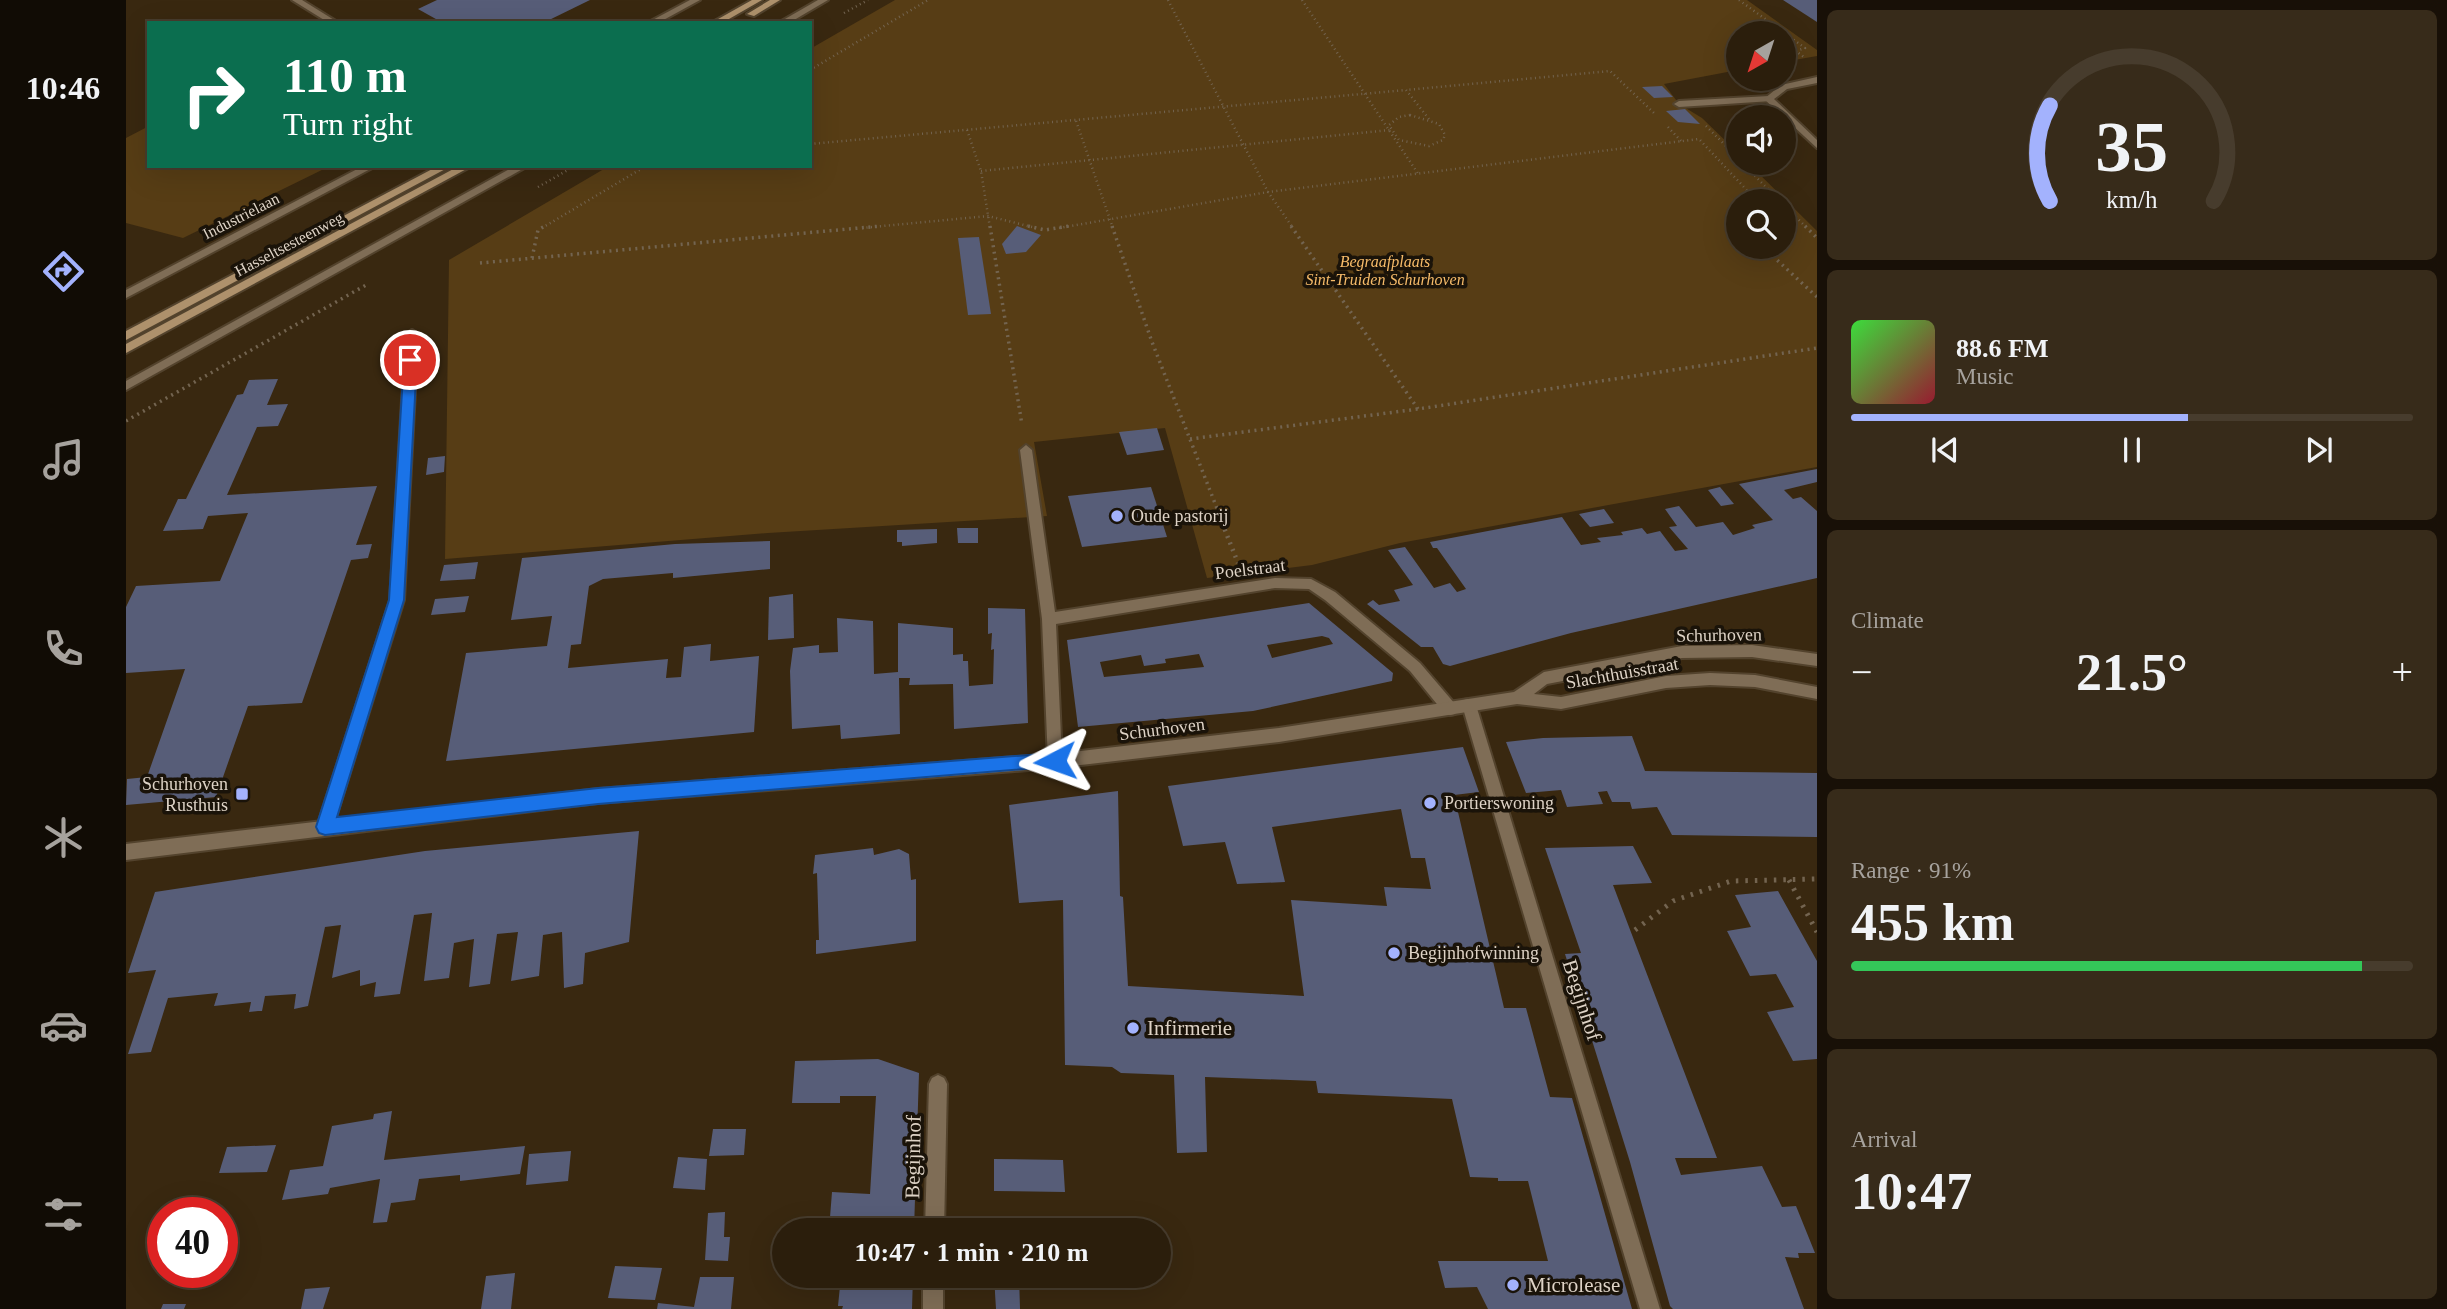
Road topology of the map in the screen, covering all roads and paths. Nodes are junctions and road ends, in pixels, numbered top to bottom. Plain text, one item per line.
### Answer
1 (296, 0) edge
2 (696, 0) edge
3 (758, 0) edge
4 (776, 0) edge
5 (824, 0) edge
6 (928, 0) edge
7 (1168, 0) edge
8 (1302, 0) edge
9 (1739, 0) edge
10 (332, 21) edge
11 (655, 21) edge
12 (719, 21) edge
13 (738, 21) edge
14 (786, 21) edge
15 (1805, 58) dead end
16 (812, 68) edge
17 (1817, 80) edge
18 (1406, 90) junction
19 (1366, 94) junction
20 (1769, 99) junction
21 (1681, 103) joint
22 (1225, 108) junction
23 (1657, 116) dead end
24 (1429, 119) junction
25 (1076, 121) junction
26 (1665, 124) dead end
27 (967, 130) junction
28 (1390, 130) junction
29 (1682, 141) junction
30 (812, 144) edge
31 (1243, 145) junction
32 (1817, 145) edge
33 (1726, 146) edge
34 (1092, 160) junction
35 (367, 168) edge
36 (442, 168) edge
37 (463, 168) edge
38 (519, 168) edge
39 (572, 168) edge
40 (643, 168) edge
41 (981, 172) junction
42 (1419, 175) junction
43 (1754, 175) edge
44 (1746, 189) edge
45 (1768, 189) edge
46 (1268, 192) junction
47 (526, 194) dead end
48 (988, 216) junction
49 (1110, 217) junction
50 (1796, 217) edge
51 (1817, 238) edge
52 (532, 258) junction
53 (1776, 259) edge
54 (480, 263) dead end
55 (369, 283) dead end
56 (126, 293) edge
57 (1817, 297) edge
58 (412, 334) dead end
59 (126, 337) edge
60 (1817, 348) edge
61 (126, 349) edge
62 (126, 386) edge
63 (1418, 409) junction
64 (126, 421) edge
65 (1190, 439) junction
66 (1026, 450) joint
67 (1238, 563) dead end
68 (1049, 619) junction
69 (1817, 660) edge
70 (1817, 693) edge
71 (1517, 698) junction
72 (1469, 705) junction
73 (1450, 709) junction
74 (1055, 761) junction
75 (325, 827) junction
76 (126, 852) edge
77 (1817, 879) edge
78 (1788, 880) junction
79 (1635, 930) dead end
80 (1817, 932) edge
81 (938, 1084) dead end
82 (934, 1218) edge
83 (933, 1288) edge
84 (933, 1309) edge
85 (1650, 1309) edge

1 - 10 street
2 - 11 street
3 - 12 main road
4 - 13 main road
5 - 14 street
6 - 16 path
7 - 22 path
8 - 19 path
9 - 15 path
17 - 20 street
18 - 19 path
18 - 23 path
18 - 24 path
19 - 22 path
19 - 28 path
20 - 21 street
20 - 32 street
21 - 33 path
22 - 25 path
22 - 31 path
24 - 28 path
24 - 28 path
25 - 27 path
25 - 34 path
26 - 29 path
27 - 30 path
27 - 41 path
28 - 31 path
28 - 42 path
29 - 42 path
29 - 44 path
31 - 34 path
31 - 46 path
34 - 41 path
34 - 49 path
35 - 56 street, Industrielaan
36 - 59 main road, Hasseltsesteenweg
37 - 61 main road, Hasseltsesteenweg
38 - 62 street
39 - 47 path
40 - 52 path
41 - 48 path
42 - 46 path
43 - 45 path
46 - 49 path
46 - 63 path
48 - 49 path
48 - 52 path
48 - 66 path
49 - 65 path
50 - 51 path
52 - 54 path
53 - 57 path
55 - 64 path
58 - 75 street
60 - 63 path
63 - 65 path
65 - 67 path
66 - 68 street
68 - 73 street, Poelstraat
68 - 74 street
69 - 71 street, Schurhoven
70 - 71 street, Slachthuisstraat
71 - 72 street, Schurhoven
72 - 73 street, Schurhoven
72 - 85 street, Begijnhof
73 - 74 street, Schurhoven
74 - 75 street, Schurhoven
75 - 76 street, Schurhoven
77 - 78 path
78 - 79 path
78 - 80 path
81 - 82 street, Begijnhof
83 - 84 street

